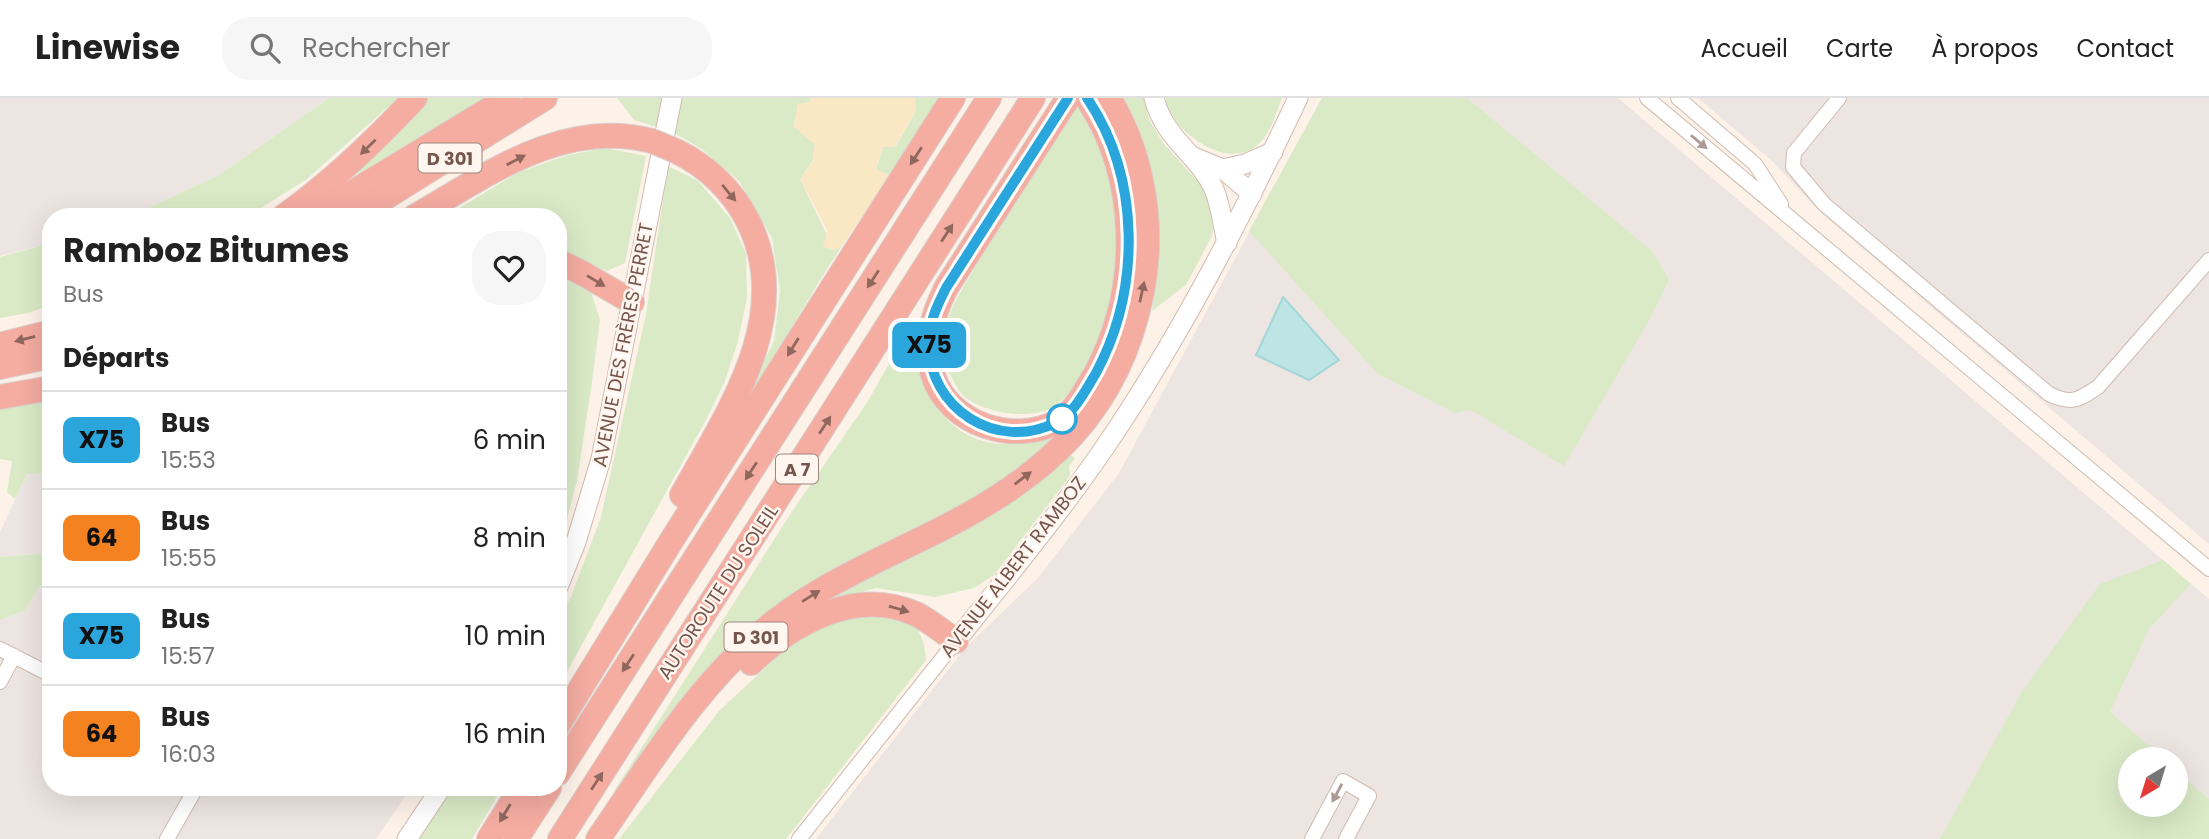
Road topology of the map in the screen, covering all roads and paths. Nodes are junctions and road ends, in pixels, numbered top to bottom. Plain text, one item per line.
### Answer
1 (415, 98) edge
2 (508, 98) edge
3 (545, 98) edge
4 (672, 98) edge
5 (953, 98) edge
6 (989, 98) edge
7 (1033, 98) edge
8 (1068, 98) edge
9 (1154, 98) edge
10 (1298, 98) edge
11 (1647, 98) edge
12 (1678, 98) edge
13 (1839, 98) edge
14 (1096, 101) edge
15 (1273, 152) junction
16 (1190, 156) junction
17 (1223, 169) junction
18 (1213, 188) junction
19 (1249, 200) junction
20 (295, 208) edge
21 (327, 208) edge
22 (368, 208) edge
23 (430, 208) edge
24 (1790, 217) junction
25 (1227, 243) junction
26 (2209, 260) edge
27 (567, 266) edge
28 (632, 302) junction
29 (42, 334) edge
30 (0, 345) edge
31 (42, 358) edge
32 (0, 367) edge
33 (42, 374) edge
34 (0, 382) edge
35 (42, 390) edge
36 (0, 397) edge
37 (567, 564) edge
38 (2209, 569) edge
39 (620, 623) junction
40 (956, 641) junction
41 (0, 649) edge
42 (15, 656) junction
43 (42, 670) edge
44 (0, 682) edge
45 (567, 710) edge
46 (567, 759) edge
47 (191, 796) edge
48 (436, 796) edge
49 (515, 796) edge
50 (544, 796) edge
51 (602, 834) edge
52 (167, 839) edge
53 (407, 839) edge
54 (489, 839) edge
55 (516, 839) edge
56 (560, 839) edge
57 (799, 839) edge
58 (1312, 839) edge
59 (1346, 839) edge

1 -> 20 highway
2 - 21 highway, D 301
3 - 22 highway, D 301
4 - 28 main road, AVENUE DES FRÈRES PERRET
5 -> 39 highway
6 -> 46 highway, AUTOROUTE DU SOLEIL / A 7
56 -> 7 highway, AUTOROUTE DU SOLEIL / A 7
8 - 14 highway, D 301
9 - 16 main road
10 - 15 main road, AVENUE ALBERT RAMBOZ
11 -> 24 street
12 - 24 street
13 - 26 street
51 -> 14 highway, D 301
15 - 17 main road
15 - 19 main road, AVENUE ALBERT RAMBOZ
16 - 17 main road
16 - 18 main road
17 - 19 main road
18 - 19 main road
18 - 25 main road
19 - 25 main road, AVENUE ALBERT RAMBOZ
23 -> 39 highway, bridge
24 - 38 street
25 - 40 main road, AVENUE ALBERT RAMBOZ
27 -> 28 highway
28 - 37 main road, AVENUE DES FRÈRES PERRET
29 -> 30 highway
31 - 32 highway
33 - 34 highway
35 - 36 highway
39 - 45 highway
51 -> 40 highway
40 - 57 street, AVENUE ALBERT RAMBOZ
41 - 42 street
42 - 43 street
42 - 44 street
47 - 52 street
48 - 53 main road
49 -> 54 highway
50 - 55 highway
59 -> 58 street

